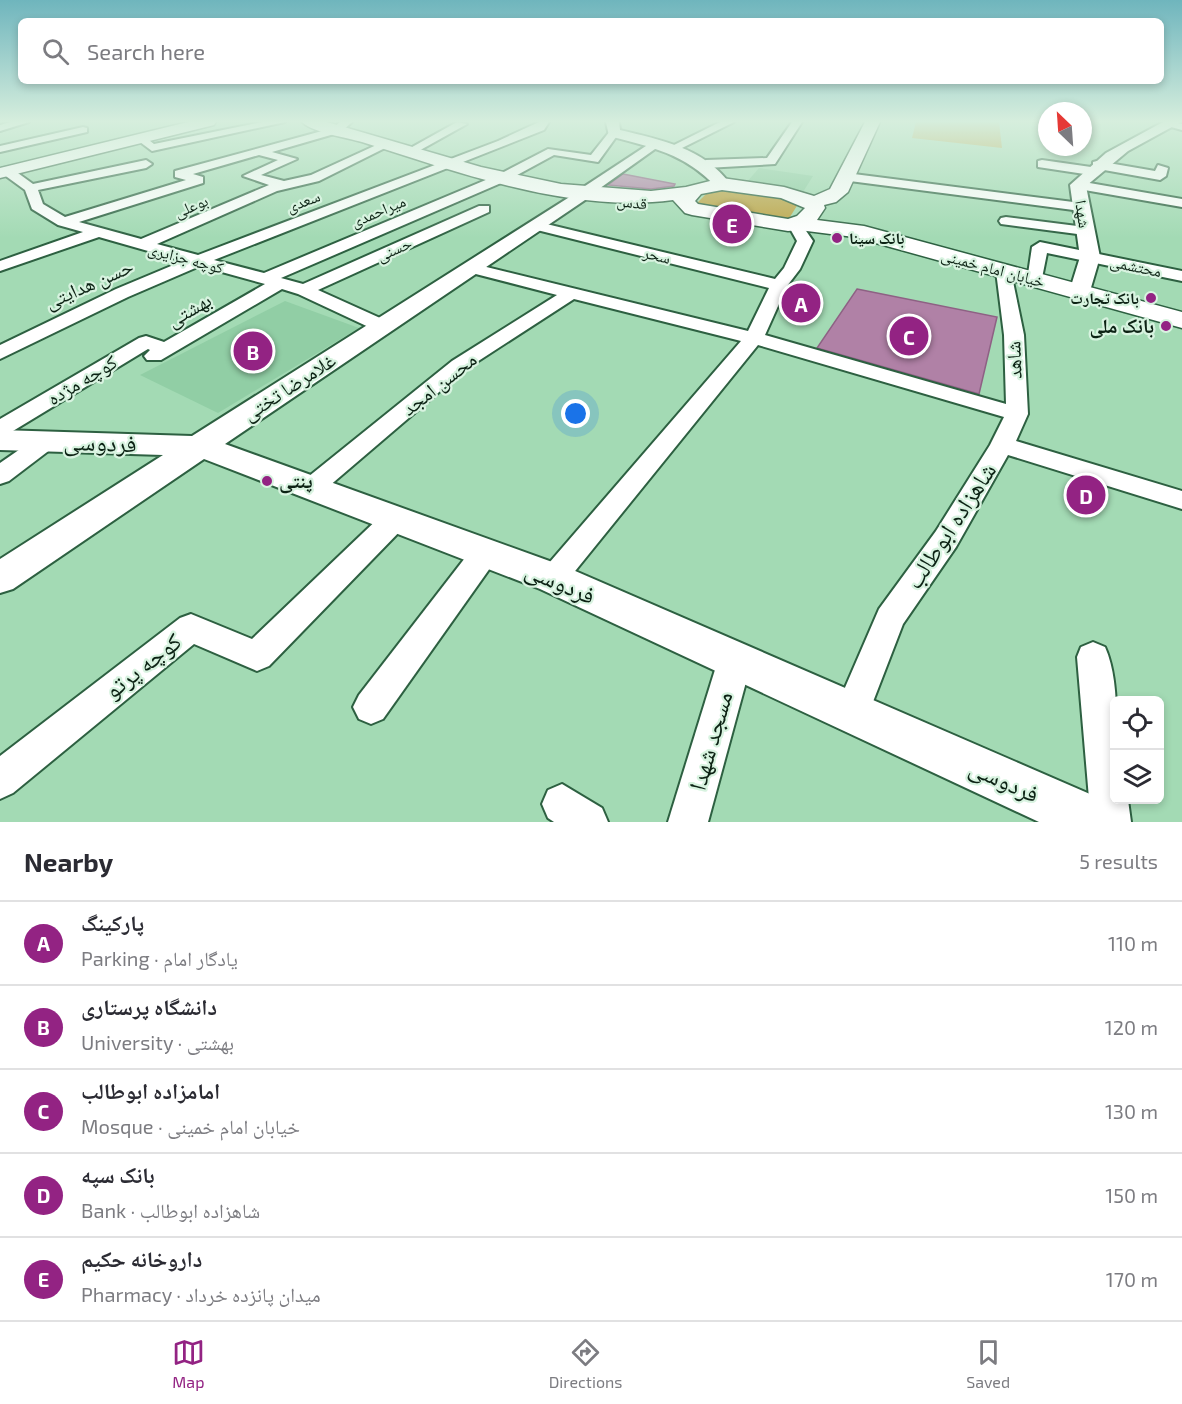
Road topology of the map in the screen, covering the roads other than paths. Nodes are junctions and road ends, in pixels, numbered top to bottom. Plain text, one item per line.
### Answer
1 (50, 160) edge
2 (228, 160) edge
3 (288, 160) edge
4 (352, 160) edge
5 (445, 160) edge
6 (460, 160) edge
7 (535, 160) edge
8 (630, 160) edge
9 (699, 160) edge
10 (771, 160) edge
11 (854, 160) edge
12 (1104, 160) edge
13 (454, 163) junction
14 (146, 164) dead end
15 (706, 164) junction
16 (1042, 164) dead end
17 (1094, 168) junction
18 (1162, 168) dead end
19 (2, 171) edge
20 (504, 177) junction
21 (846, 177) junction
22 (722, 184) junction
23 (284, 185) junction
24 (1078, 185) junction
25 (31, 188) junction
26 (578, 194) junction
27 (692, 200) junction
28 (1182, 203) edge
29 (1081, 207) junction
30 (484, 208) dead end
31 (806, 215) junction
32 (1006, 221) dead end
33 (63, 222) junction
34 (534, 225) junction
35 (1085, 231) junction
36 (96, 232) junction
37 (141, 245) junction
38 (1090, 256) junction
39 (198, 261) junction
40 (0, 266) edge
41 (470, 268) junction
42 (1004, 271) junction
43 (1036, 274) junction
44 (1182, 276) edge
45 (273, 281) junction
46 (779, 285) junction
47 (1083, 286) junction
48 (304, 290) junction
49 (573, 292) junction
50 (1182, 313) edge
51 (1182, 320) edge
52 (382, 326) junction
53 (754, 338) junction
54 (0, 353) edge
55 (159, 353) joint
56 (1017, 414) junction
57 (0, 429) edge
58 (0, 440) edge
59 (48, 441) junction
60 (1002, 445) junction
61 (200, 446) junction
62 (0, 475) edge
63 (312, 488) junction
64 (1182, 500) edge
65 (395, 519) junction
66 (484, 553) junction
67 (0, 578) edge
68 (553, 578) junction
69 (1093, 657) dead end
70 (735, 660) junction
71 (371, 707) dead end
72 (852, 713) junction
73 (0, 780) edge
74 (688, 822) edge
75 (1095, 822) edge
76 (1111, 822) edge

1 - 19 main road
2 - 33 street
3 - 23 street
4 - 23 street, بوعلی
5 - 13 main road, قدس
6 - 13 street, سعدی
7 - 20 street, میراحمدی
8 - 26 street
9 - 15 street
10 - 15 street
11 - 21 main road
12 - 17 street, شهدا
13 - 20 main road, قدس
13 - 39 street, سعدی
14 - 25 street
15 - 22 street
16 - 17 street
17 - 18 street
17 - 24 street, شهدا
19 - 25 street, کوچه جزایری
20 - 26 main road, قدس
20 - 45 street, میراحمدی
21 - 29 street
21 - 31 main road
22 - 27 main road
22 - 31 main road
23 - 37 street, بوعلی
24 - 28 street
24 - 29 street, شهدا
25 - 33 street, کوچه جزایری
26 - 27 main road, قدس
26 - 34 street, غلامرضا تختی
27 - 31 main road, قدس
29 - 35 street, شهدا
30 - 48 street, حسنی
31 - 42 main road, خیابان امام خمینی
31 - 43 main road, خیابان امام خمینی
31 - 46 street
32 - 35 street
33 - 36 street, کوچه جزایری
34 - 41 street, غلامرضا تختی
34 - 46 street, سحر
35 - 38 street, شهدا
36 - 37 street, کوچه جزایری
36 - 40 street
37 - 39 street, کوچه جزایری
38 - 43 street, محتشمی
38 - 44 street, محتشمی
38 - 47 street, شهدا
39 - 45 street, کوچه جزایری
39 - 54 street, حسن هدایتی
41 - 49 street
41 - 52 street, غلامرضا تختی
42 - 51 main road, خیابان امام خمینی
42 - 56 street, شاهد
43 - 47 main road, خیابان امام خمینی
45 - 48 street, کوچه جزایری
45 - 55 street, بهشتی
46 - 53 street
47 - 50 main road, خیابان امام خمینی
48 - 52 street, کوچه جزایری
49 - 53 street
49 - 63 street, محسن امجد
52 - 61 street, غلامرضا تختی
53 - 56 street
53 - 68 street
55 - 57 street, کوچه مژده
56 - 60 street, شاهد
58 - 59 street, فردوسی
59 - 61 street, فردوسی
59 - 62 street
60 - 64 street, شاهزاده ابوطالب
60 - 72 street, شاهزاده ابوطالب
61 - 63 street, فردوسی
61 - 67 street, غلامرضا تختی
63 - 65 street, فردوسی
65 - 66 street, فردوسی
65 - 73 street, کوچه پرتو
66 - 68 street, فردوسی
66 - 71 street
68 - 70 street, فردوسی
69 - 76 street
70 - 72 street, فردوسی
70 - 74 street, مسجد شهدا
72 - 75 street, فردوسی

